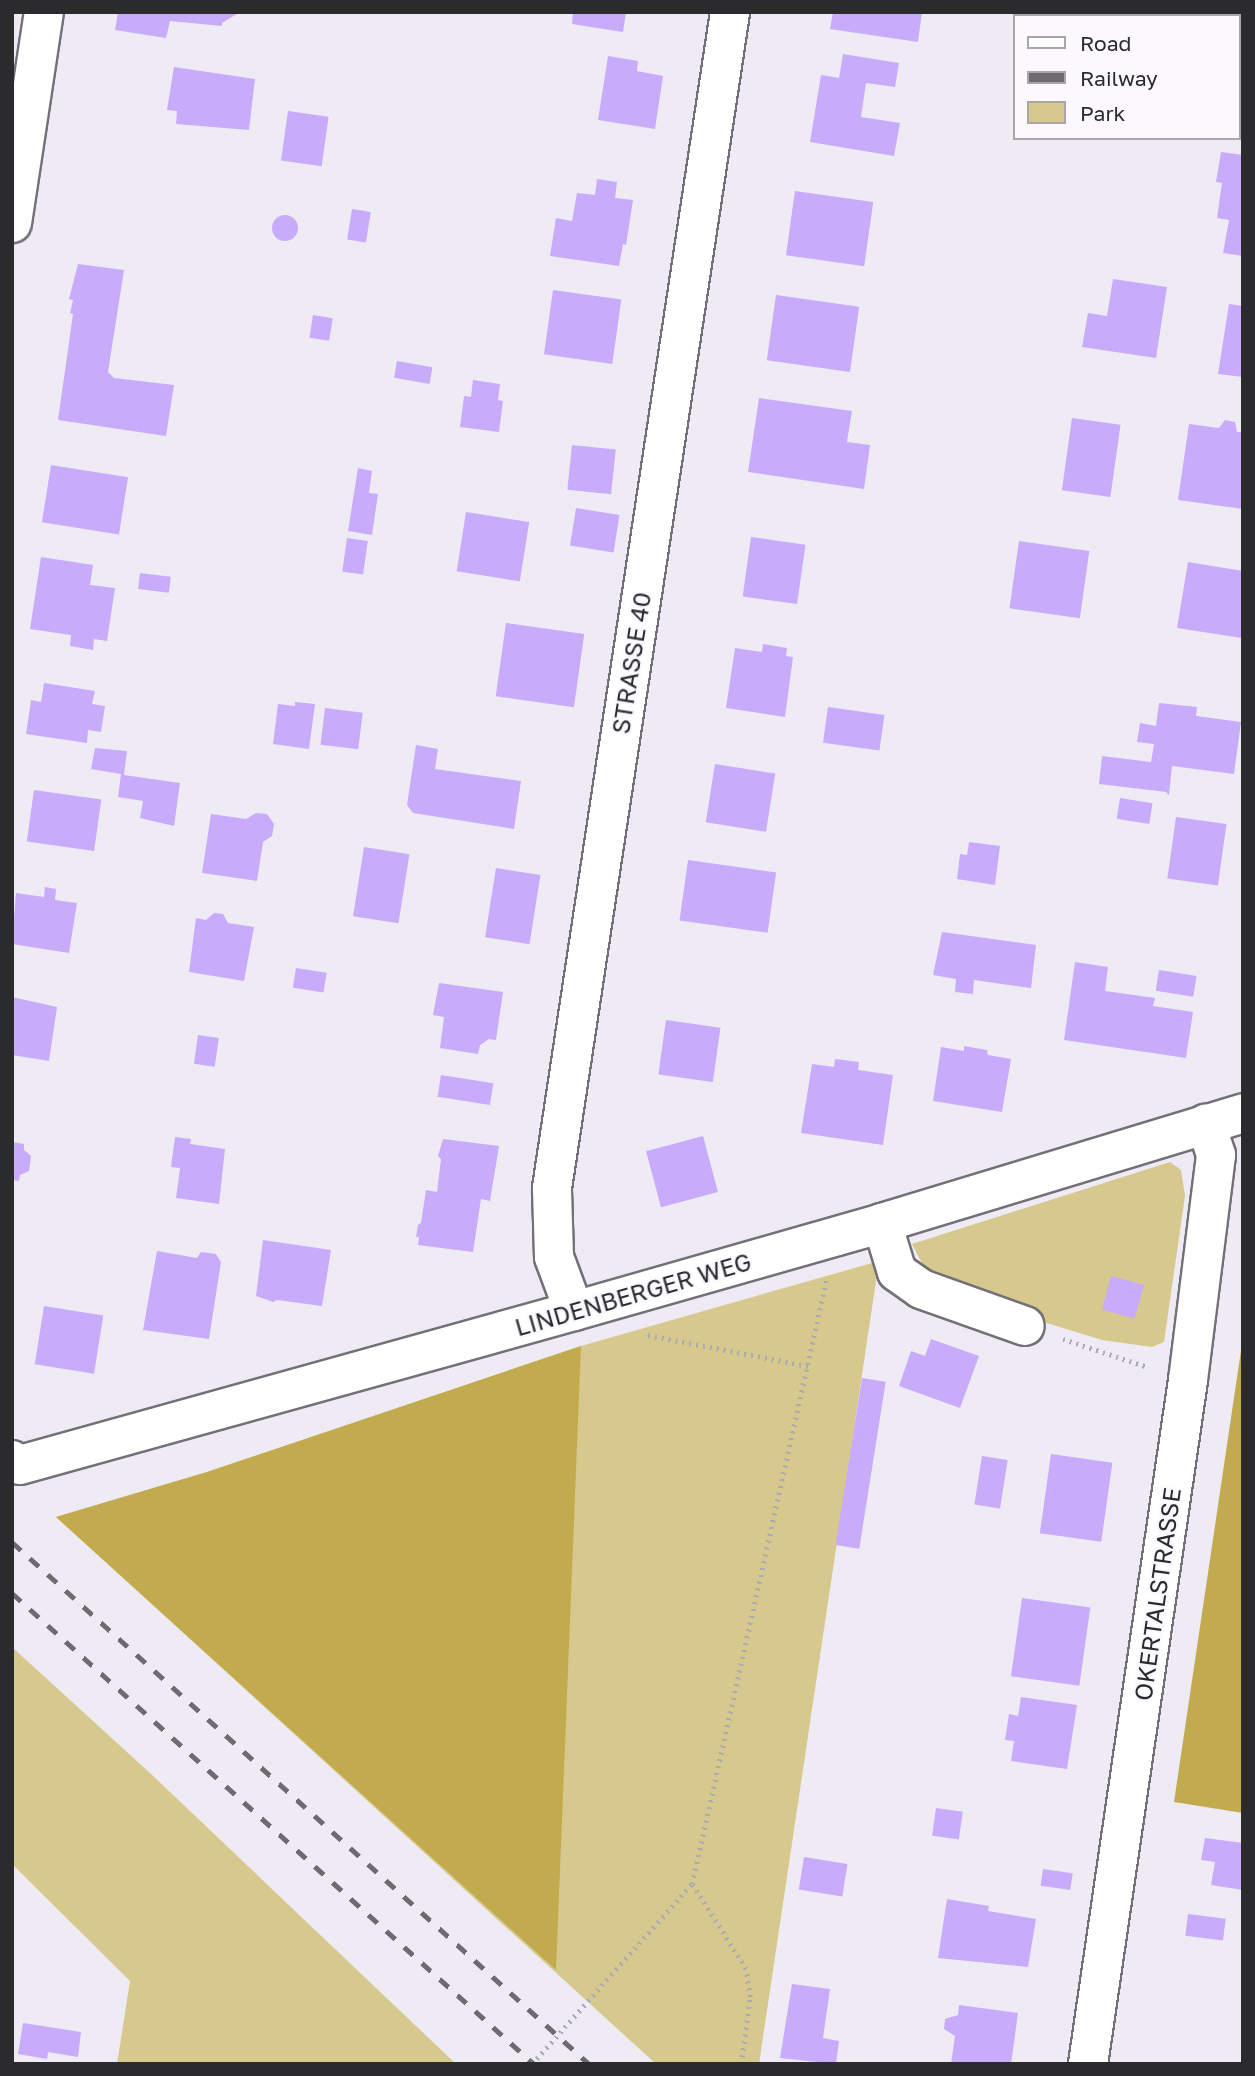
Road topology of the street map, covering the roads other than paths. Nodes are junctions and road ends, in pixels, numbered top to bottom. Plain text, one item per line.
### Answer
1 (44, 12) edge
2 (730, 12) edge
3 (12, 223) edge
4 (1243, 1113) edge
5 (1206, 1124) junction
6 (882, 1223) junction
7 (574, 1311) junction
8 (1026, 1326) road end
9 (16, 1463) edge
10 (1088, 2064) edge

1 - 3 street
2 - 7 street, STRASSE 40
4 - 5 street, LINDENBERGER WEG
5 - 6 street, LINDENBERGER WEG
5 - 10 street, OKERTALSTRASSE
6 - 7 street, LINDENBERGER WEG
6 - 8 street
7 - 9 street, LINDENBERGER WEG

